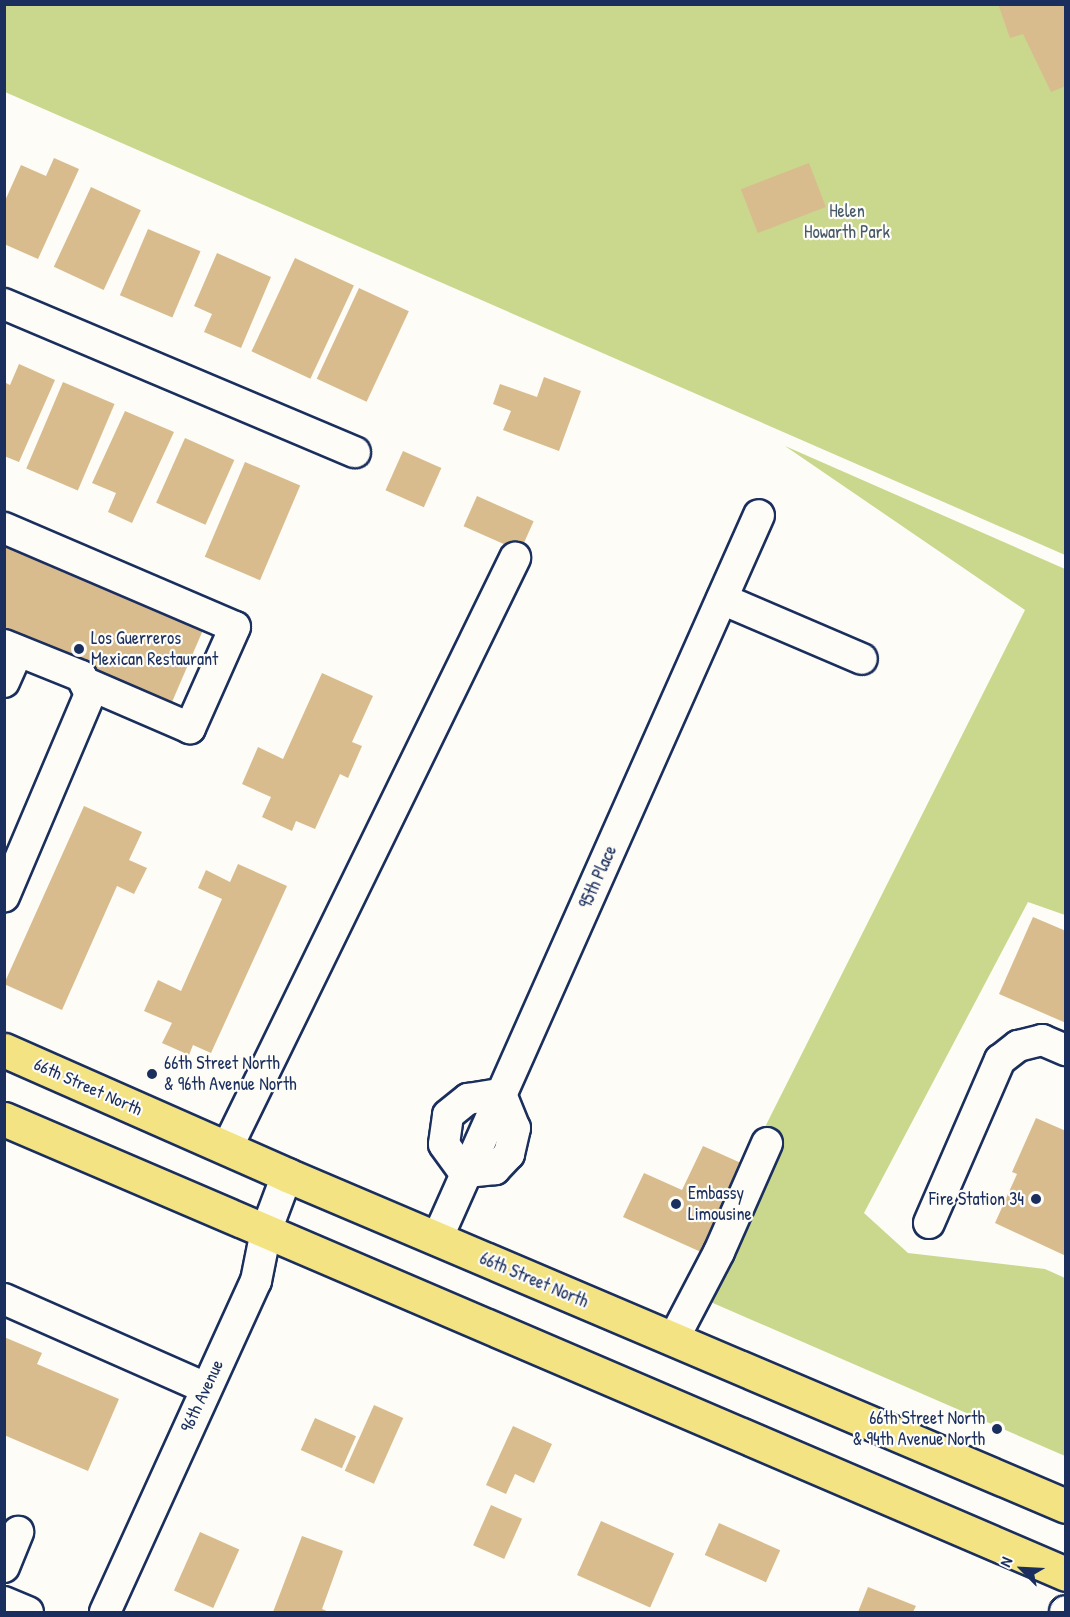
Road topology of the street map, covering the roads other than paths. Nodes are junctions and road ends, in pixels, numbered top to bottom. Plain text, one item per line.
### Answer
1 (4, 304) edge
2 (355, 452) dead end
3 (759, 515) dead end
4 (4, 528) edge
5 (515, 558) dead end
6 (722, 599) junction
7 (11, 648) edge
8 (862, 659) dead end
9 (4, 682) edge
10 (87, 684) junction
11 (4, 897) edge
12 (4, 1050) edge
13 (1065, 1050) edge
14 (501, 1094) junction
15 (4, 1119) edge
16 (767, 1143) dead end
17 (227, 1148) junction
18 (464, 1172) junction
19 (287, 1175) junction
20 (929, 1223) dead end
21 (266, 1231) junction
22 (437, 1239) junction
23 (4, 1299) edge
24 (673, 1340) junction
25 (206, 1388) junction
26 (1065, 1506) edge
27 (18, 1532) dead end
28 (4, 1567) edge
29 (1065, 1574) edge
30 (4, 1602) edge
31 (28, 1612) edge
32 (105, 1612) edge

1 - 2 street
3 - 6 street, 95th Place
4 - 10 street
5 - 17 street
6 - 8 street
6 - 14 street, 95th Place
7 - 9 street
7 - 10 street
10 - 11 street
12 - 17 main road, 66th Street North
13 - 20 street
14 - 18 street, 95th Place
14 - 18 street
15 - 21 main road
16 - 24 street
17 - 19 main road, 66th Street North
18 - 22 street, 95th Place
19 - 21 street, 96th Avenue
19 - 22 main road, 66th Street North
21 - 25 street, 96th Avenue
21 - 29 main road
22 - 24 main road, 66th Street North
23 - 25 street
24 - 26 main road, 66th Street North
25 - 32 street, 96th Avenue
27 - 28 street
30 - 31 street

